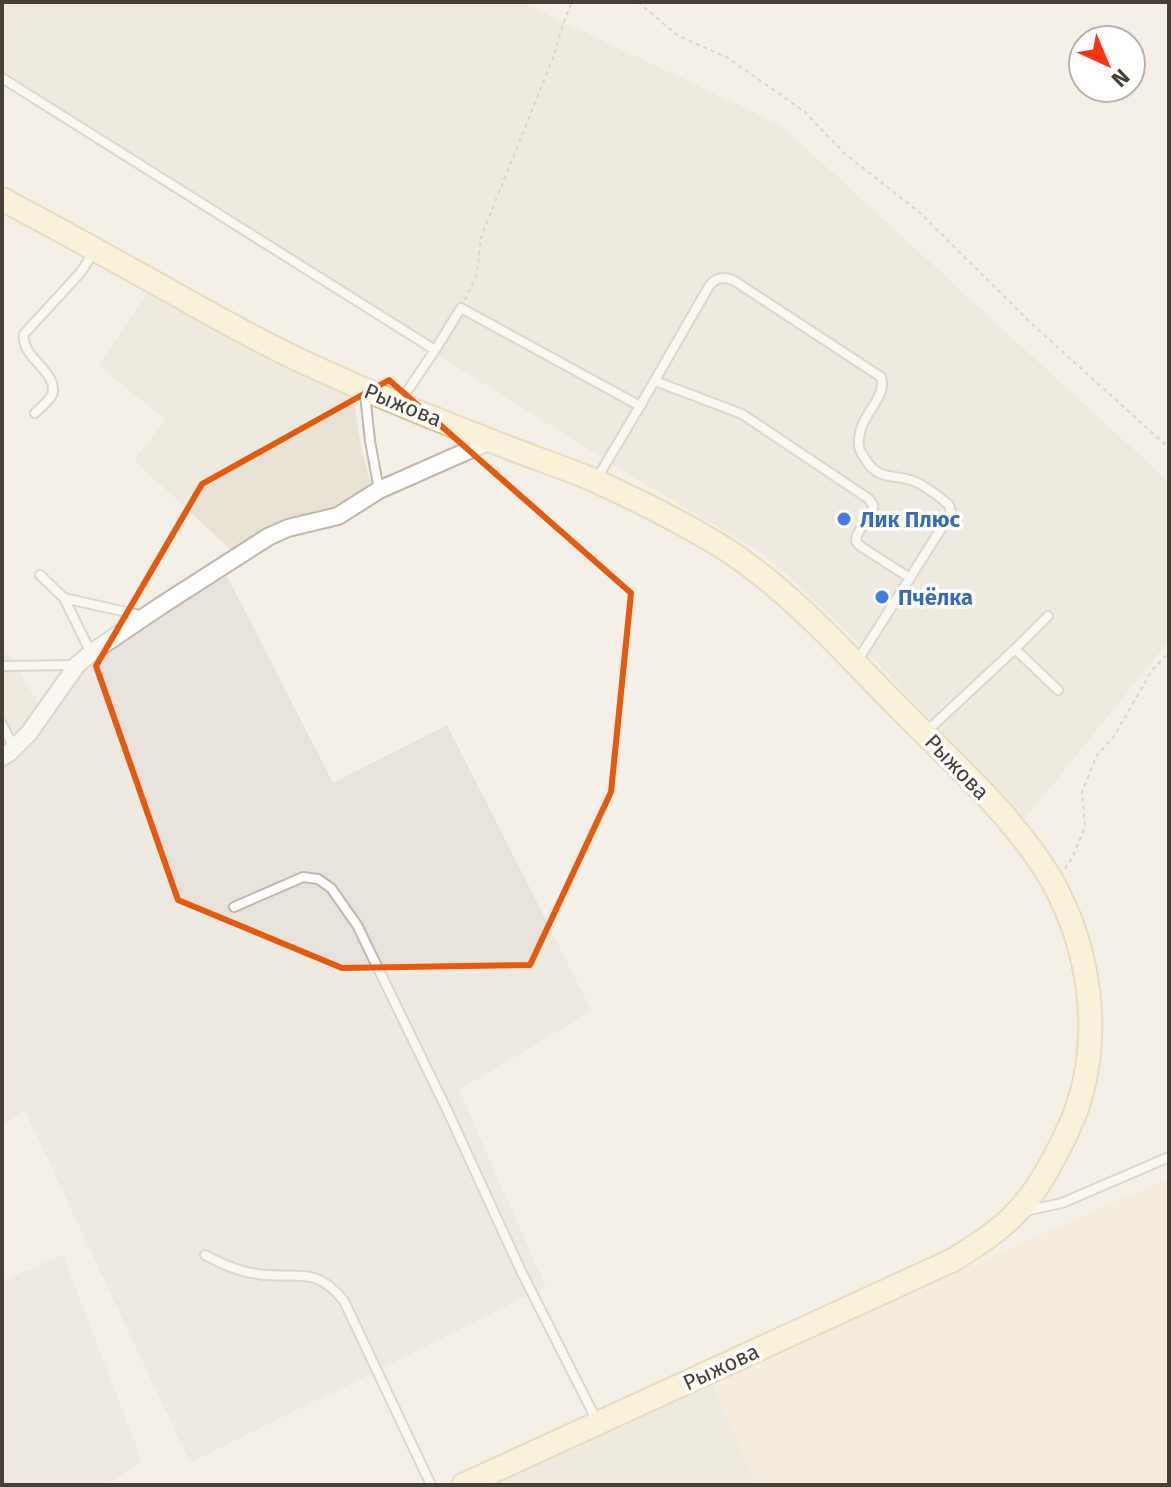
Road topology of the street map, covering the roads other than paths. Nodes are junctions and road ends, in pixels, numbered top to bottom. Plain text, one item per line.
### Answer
1 (2, 78) edge
2 (2, 199) edge
3 (95, 250) junction
4 (435, 350) junction
5 (655, 381) junction
6 (365, 390) junction
7 (399, 403) junction
8 (640, 406) junction
9 (35, 413) dead end
10 (490, 441) junction
11 (596, 481) junction
12 (379, 490) junction
13 (40, 575) dead end
14 (910, 578) junction
15 (64, 598) junction
16 (145, 616) junction
17 (1048, 616) dead end
18 (1015, 649) junction
19 (91, 653) junction
20 (856, 664) junction
21 (77, 665) junction
22 (2, 666) edge
23 (1058, 690) dead end
24 (2, 724) edge
25 (924, 733) junction
26 (8, 752) edge
27 (234, 907) dead end
28 (1169, 1157) edge
29 (1017, 1213) junction
30 (205, 1255) dead end
31 (598, 1424) junction
32 (431, 1485) edge
33 (463, 1485) edge

1 - 4 lane
2 - 3 street, Рыжова
3 - 6 street, Рыжова
3 - 9 lane
4 - 7 lane
4 - 8 lane
5 - 8 lane
5 - 14 lane
5 - 14 lane
6 - 7 street, Рыжова
6 - 12 lane
7 - 10 street, Рыжова
8 - 11 lane
10 - 11 street, Рыжова
10 - 12 street
11 - 20 street, Рыжова
12 - 16 street
13 - 15 lane
14 - 20 lane
15 - 16 lane
15 - 19 lane
16 - 19 street
17 - 18 lane
18 - 23 lane
18 - 25 lane
19 - 21 street
20 - 25 street, Рыжова
21 - 22 lane
21 - 26 street
24 - 26 lane
25 - 29 street, Рыжова
27 - 31 lane
28 - 29 lane
29 - 31 street, Рыжова
30 - 32 lane
31 - 33 street, Рыжова

